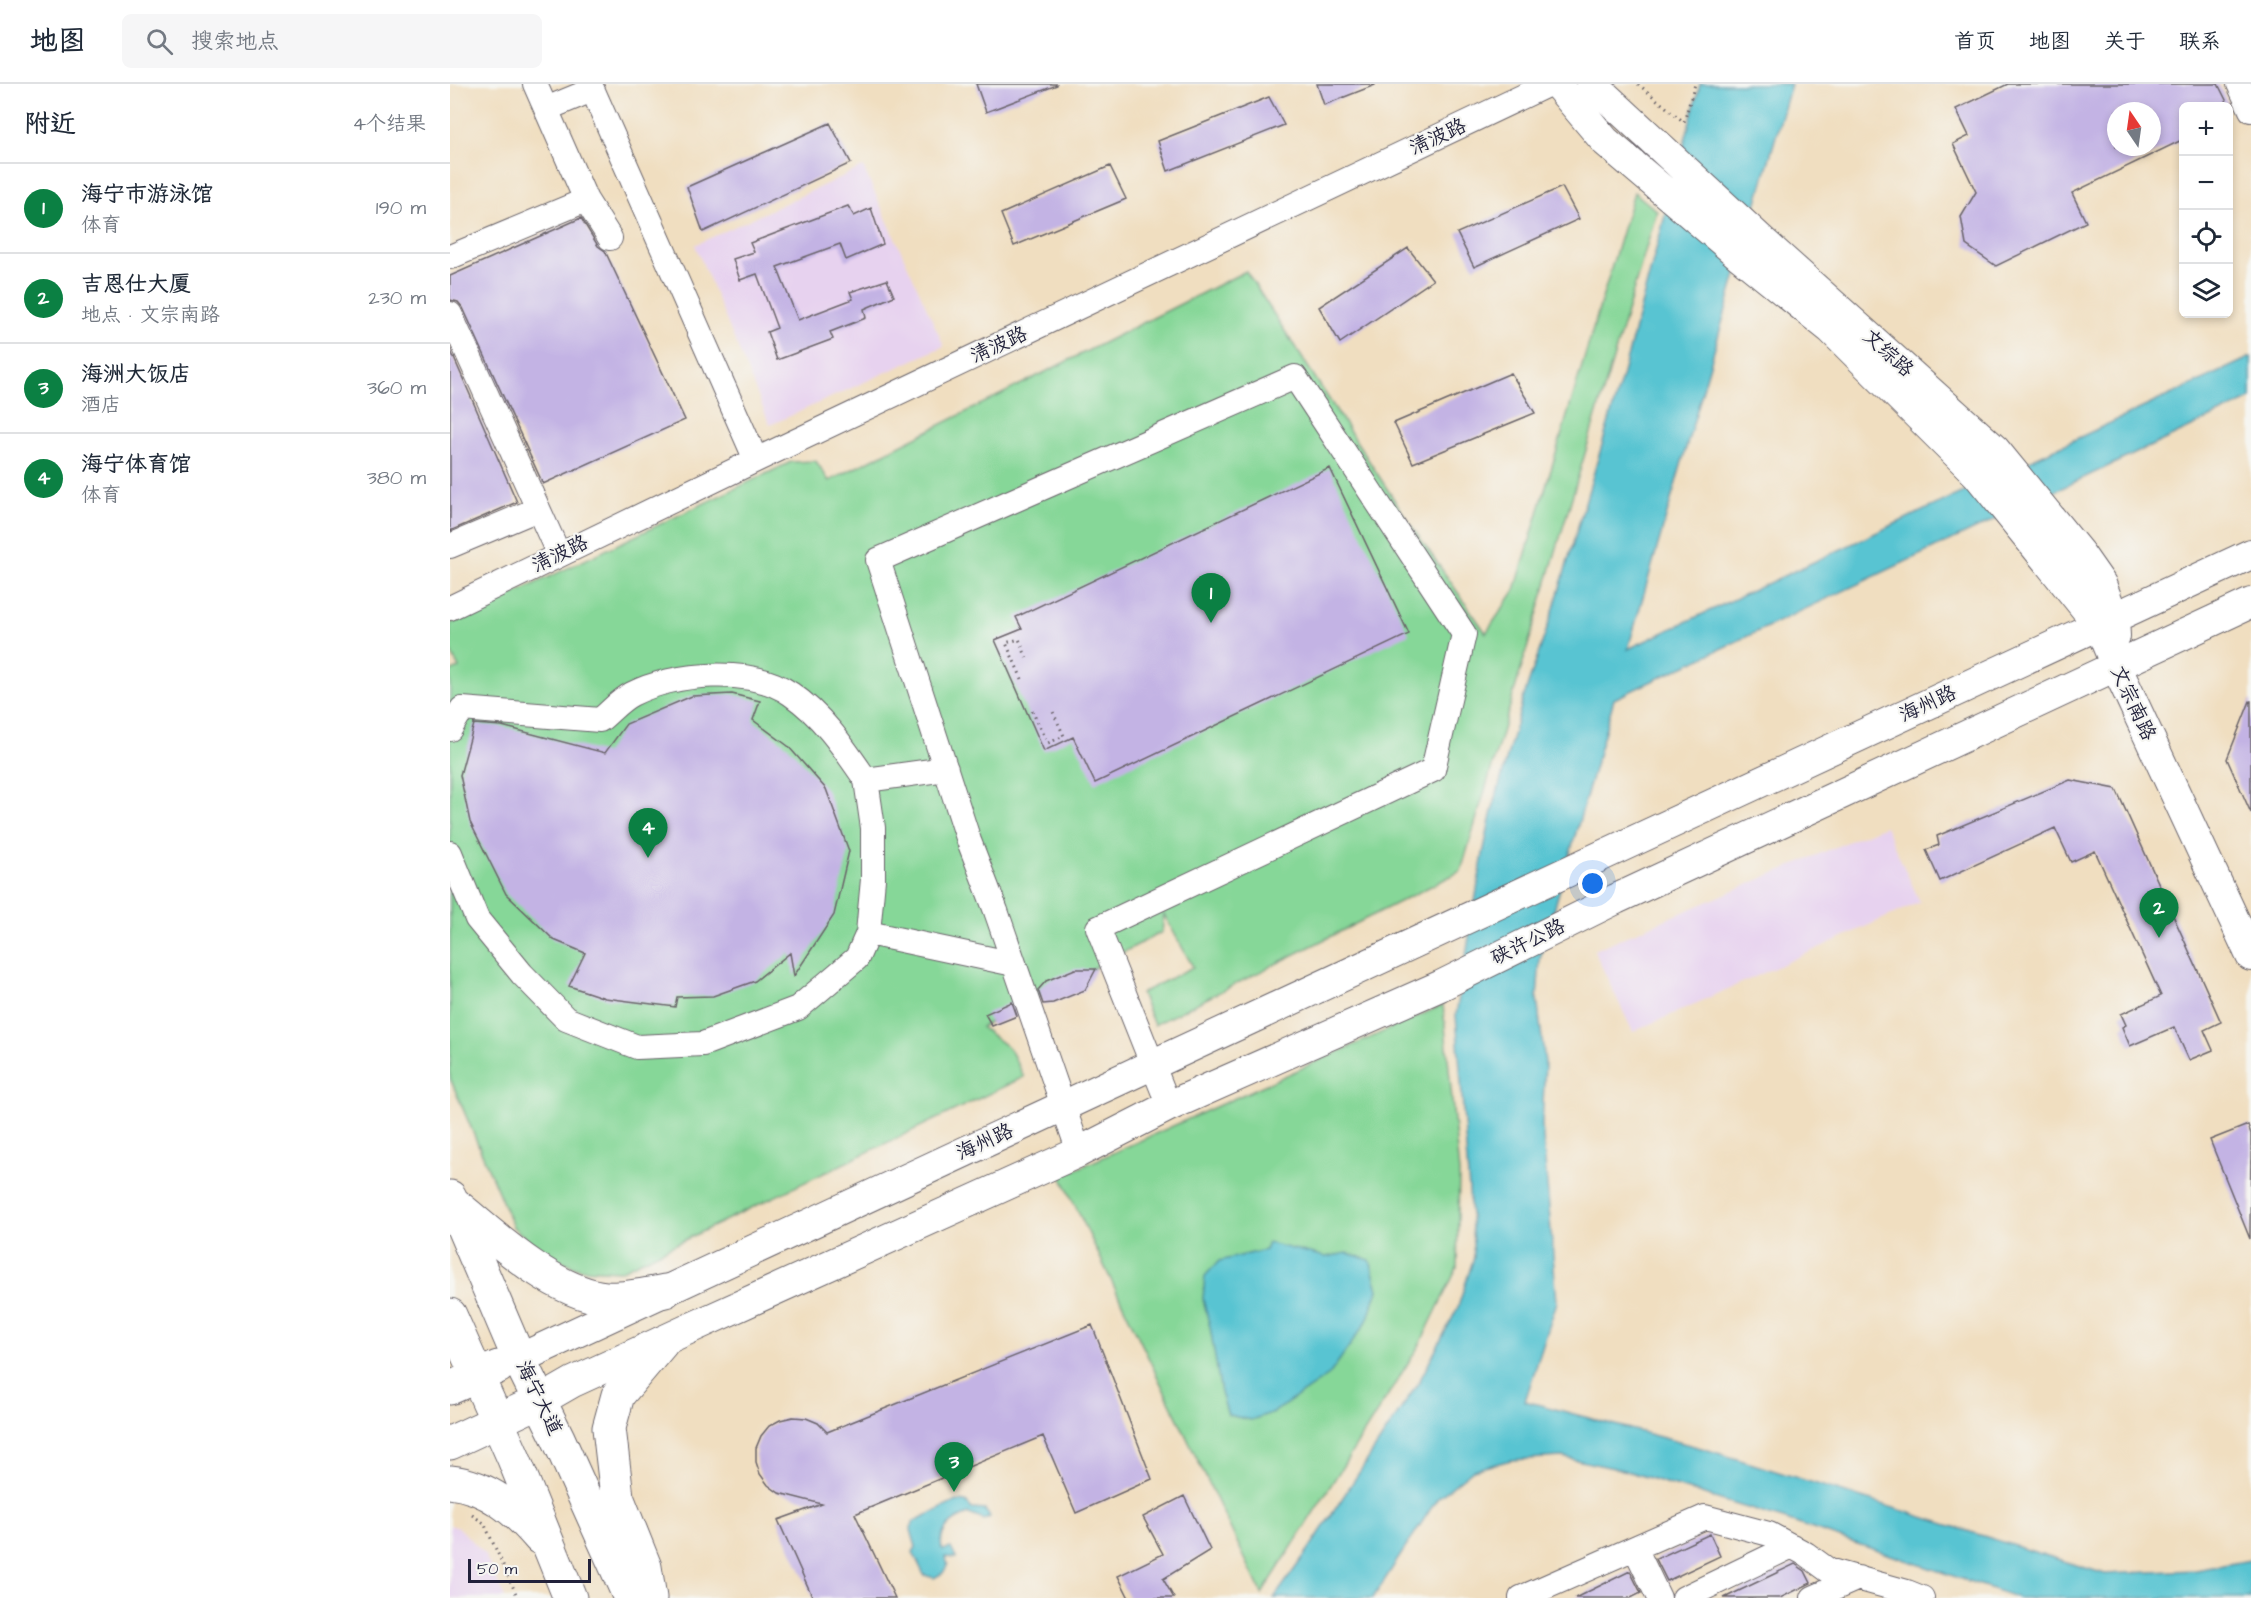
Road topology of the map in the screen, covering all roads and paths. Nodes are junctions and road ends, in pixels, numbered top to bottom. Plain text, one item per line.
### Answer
1 (535, 84) edge
2 (1549, 84) edge
3 (1557, 84) edge
4 (1593, 84) edge
5 (1638, 84) edge
6 (1695, 84) edge
7 (2239, 84) edge
8 (591, 87) edge
9 (546, 109) junction
10 (2251, 110) edge
11 (586, 200) junction
12 (609, 238) dead end
13 (450, 257) edge
14 (450, 314) edge
15 (756, 460) junction
16 (538, 509) junction
17 (450, 546) edge
18 (2251, 554) edge
19 (559, 555) junction
20 (2251, 603) edge
21 (450, 608) edge
22 (2107, 621) junction
23 (1028, 661) dead end
24 (2116, 666) junction
25 (1022, 679) dead end
26 (1032, 711) dead end
27 (1053, 712) dead end
28 (450, 729) edge
29 (946, 769) junction
30 (866, 780) junction
31 (450, 853) edge
32 (868, 933) junction
33 (2251, 956) edge
34 (1014, 964) junction
35 (1153, 1064) junction
36 (1062, 1106) junction
37 (1169, 1106) junction
38 (1079, 1152) junction
39 (451, 1199) edge
40 (665, 1292) junction
41 (450, 1315) edge
42 (662, 1342) junction
43 (519, 1359) junction
44 (464, 1382) edge
45 (540, 1401) junction
46 (497, 1421) junction
47 (450, 1443) edge
48 (459, 1495) edge
49 (549, 1548) junction
50 (1635, 1548) junction
51 (1802, 1552) junction
52 (1858, 1578) junction
53 (1824, 1596) edge
54 (518, 1598) edge
55 (570, 1598) edge
56 (630, 1598) edge
57 (650, 1598) edge
58 (1521, 1598) edge
59 (1659, 1598) edge
60 (1684, 1598) edge
61 (1922, 1598) edge

1 - 9 street
2 - 15 street, 清波路
3 - 22 main road
4 - 22 main road, 文综路
5 - 6 path
7 - 10 street
8 - 9 street
8 - 15 street
9 - 11 street
11 - 12 street
11 - 13 street
14 - 16 street
15 - 19 street, 清波路
16 - 17 street
16 - 19 street
18 - 22 main road, 海州路
19 - 21 street, 清波路
20 - 24 main road
22 - 24 main road, 文综路
22 - 35 main road, 海州路
23 - 25 path
24 - 33 main road, 文宗南路
24 - 37 main road, 硖许公路
26 - 27 path
28 - 30 street
29 - 30 street
29 - 34 street
29 - 35 street
30 - 32 street
31 - 32 street
32 - 34 street
34 - 36 street
35 - 36 main road, 海州路
35 - 37 street
36 - 38 street
36 - 40 main road, 海州路
37 - 38 main road
38 - 42 main road
39 - 40 highway
39 - 43 highway, 海宁大道
40 - 43 main road, 海州路
41 - 44 highway
42 - 45 main road
42 - 57 highway
43 - 44 highway
43 - 45 highway, 海宁大道
44 - 46 highway
45 - 46 highway
45 - 56 highway, 海宁大道
46 - 47 highway
46 - 49 highway
48 - 49 highway
48 - 54 path
49 - 55 highway
50 - 51 street
50 - 58 street
50 - 59 street
51 - 52 street
51 - 53 street
51 - 60 street
52 - 53 street
52 - 61 street

